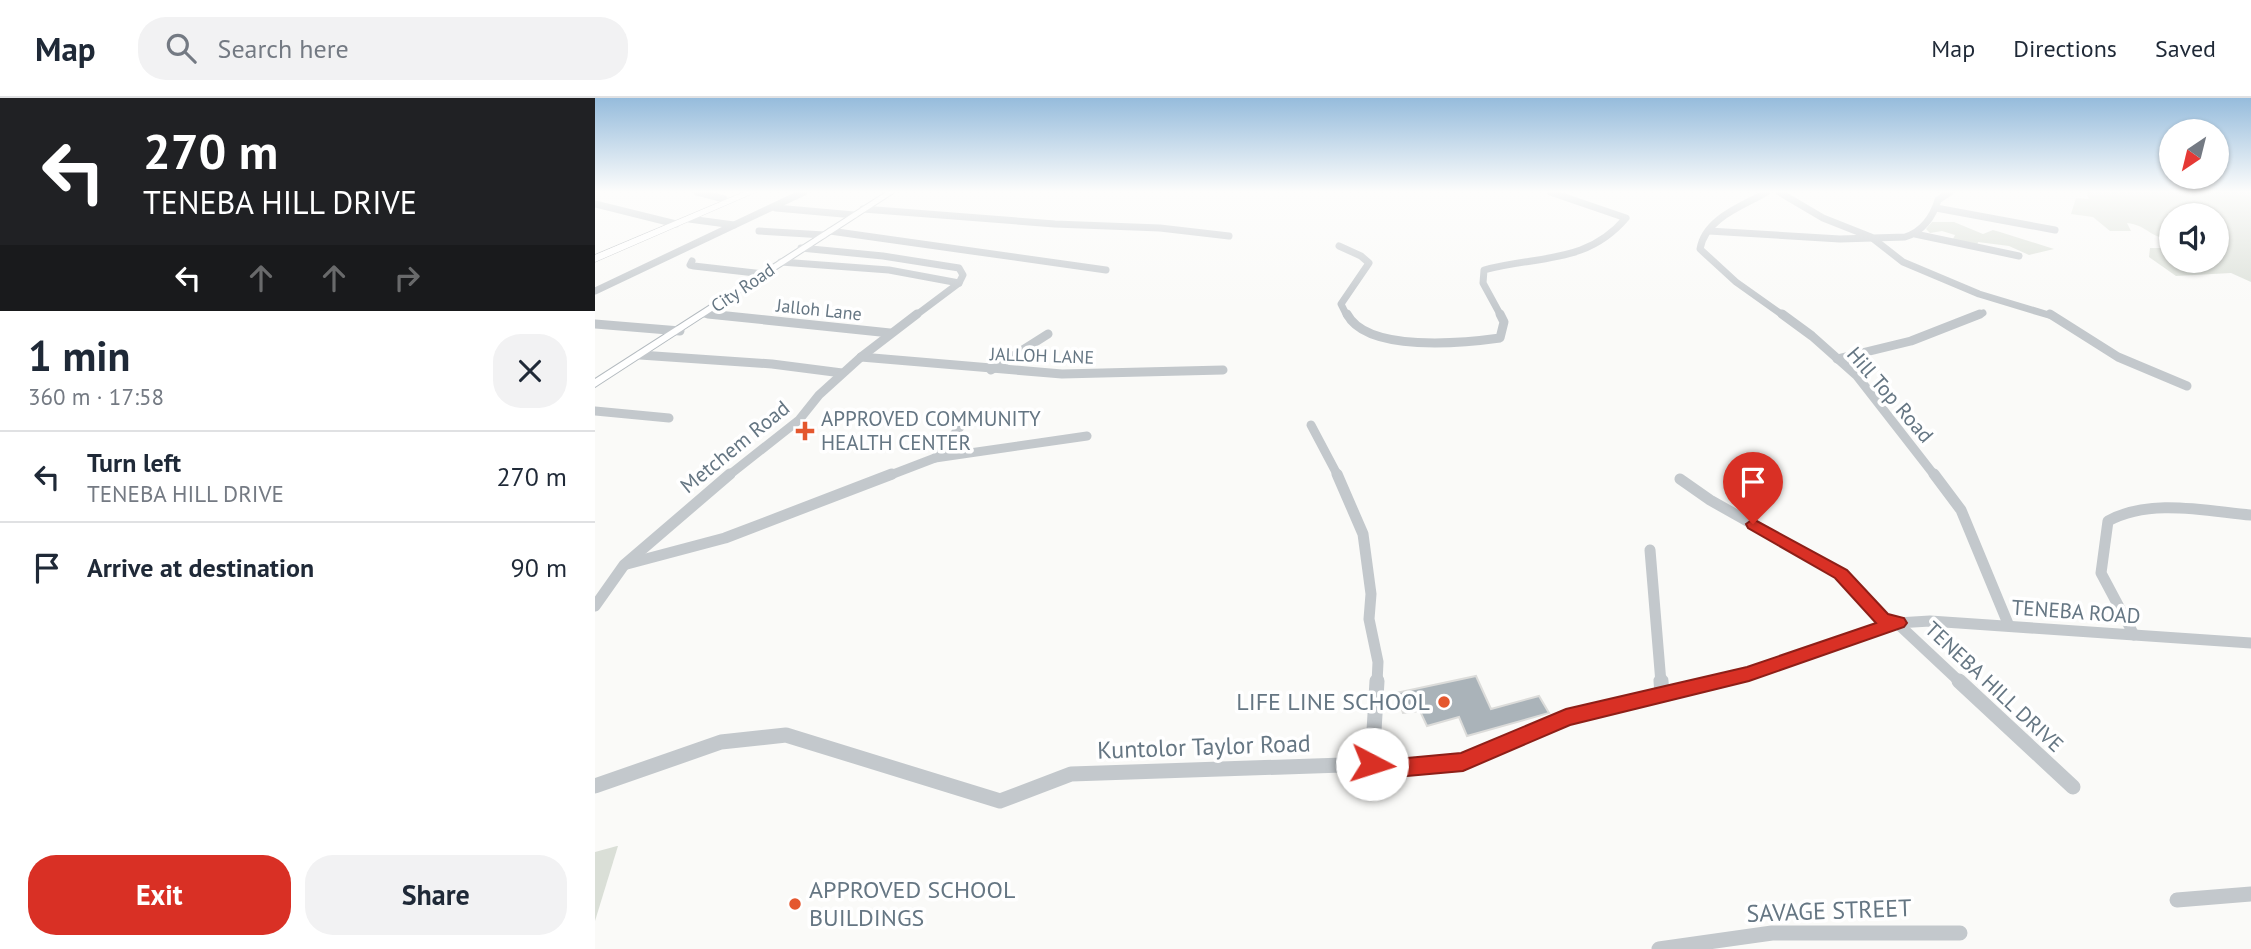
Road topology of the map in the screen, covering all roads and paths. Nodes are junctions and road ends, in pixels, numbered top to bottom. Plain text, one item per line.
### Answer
1 (656, 232) edge
2 (722, 232) edge
3 (783, 232) edge
4 (1192, 232) edge
5 (1614, 232) edge
6 (1708, 232) edge
7 (1718, 232) edge
8 (1858, 232) edge
9 (827, 233) junction
10 (1915, 234) joint
11 (1229, 236) dead end
12 (1871, 237) junction
13 (1339, 246) dead end
14 (801, 248) junction
15 (2019, 256) dead end
16 (595, 257) edge
17 (692, 261) dead end
18 (781, 262) junction
19 (1107, 270) dead end
20 (764, 274) junction
21 (959, 283) junction
22 (595, 291) edge
23 (1983, 313) dead end
24 (703, 314) junction
25 (595, 324) edge
26 (680, 331) junction
27 (890, 333) junction
28 (1048, 334) dead end
29 (640, 355) junction
30 (860, 357) junction
31 (1837, 359) junction
32 (1223, 369) dead end
33 (991, 370) junction
34 (842, 373) junction
35 (595, 384) edge
36 (2187, 386) dead end
37 (595, 411) edge
38 (969, 416) dead end
39 (669, 418) dead end
40 (1311, 425) dead end
41 (1087, 436) dead end
42 (935, 458) junction
43 (1680, 479) dead end
44 (2251, 515) edge
45 (1650, 550) dead end
46 (624, 565) junction
47 (595, 606) edge
48 (1898, 623) junction
49 (2009, 626) junction
50 (2134, 635) junction
51 (2251, 643) edge
52 (1662, 694) junction
53 (1372, 764) junction
54 (595, 786) edge
55 (2073, 787) dead end
56 (2251, 894) edge
57 (2176, 900) dead end
58 (1959, 933) dead end
59 (1659, 949) edge

1 - 16 highway
2 - 22 street
3 - 9 street
4 - 11 street
5 - 13 street
6 - 31 street, Hill Top Road
7 - 12 street
8 - 12 street
9 - 14 main road, City Road
9 - 19 street
10 - 12 street
10 - 15 street
12 - 36 street
14 - 18 main road, City Road
14 - 21 street
17 - 20 street
18 - 20 main road, City Road
18 - 21 street
20 - 24 main road, City Road
21 - 27 street, Metchem Road
23 - 31 street
24 - 26 main road, City Road
24 - 27 street, Jalloh Lane
25 - 26 street
26 - 29 main road, City Road
27 - 30 street, Metchem Road
28 - 33 street
29 - 34 street
29 - 35 main road, City Road
30 - 33 street, JALLOH LANE
30 - 34 street, Metchem Road
31 - 49 street, Hill Top Road
32 - 33 street, JALLOH LANE
34 - 46 street, Metchem Road
37 - 39 street
38 - 42 street
40 - 53 street
41 - 42 street
42 - 46 street
43 - 48 street, TENEBA HILL DRIVE
44 - 50 street
45 - 52 street
46 - 47 street, Metchem Road
48 - 49 street, TENEBA ROAD
48 - 52 street, Kuntolor Taylor Road
48 - 55 street, TENEBA HILL DRIVE
49 - 50 street, TENEBA ROAD
50 - 51 street, TENEBA ROAD
52 - 53 street, Kuntolor Taylor Road
53 - 54 street, Kuntolor Taylor Road
56 - 57 street
58 - 59 street, SAVAGE STREET

